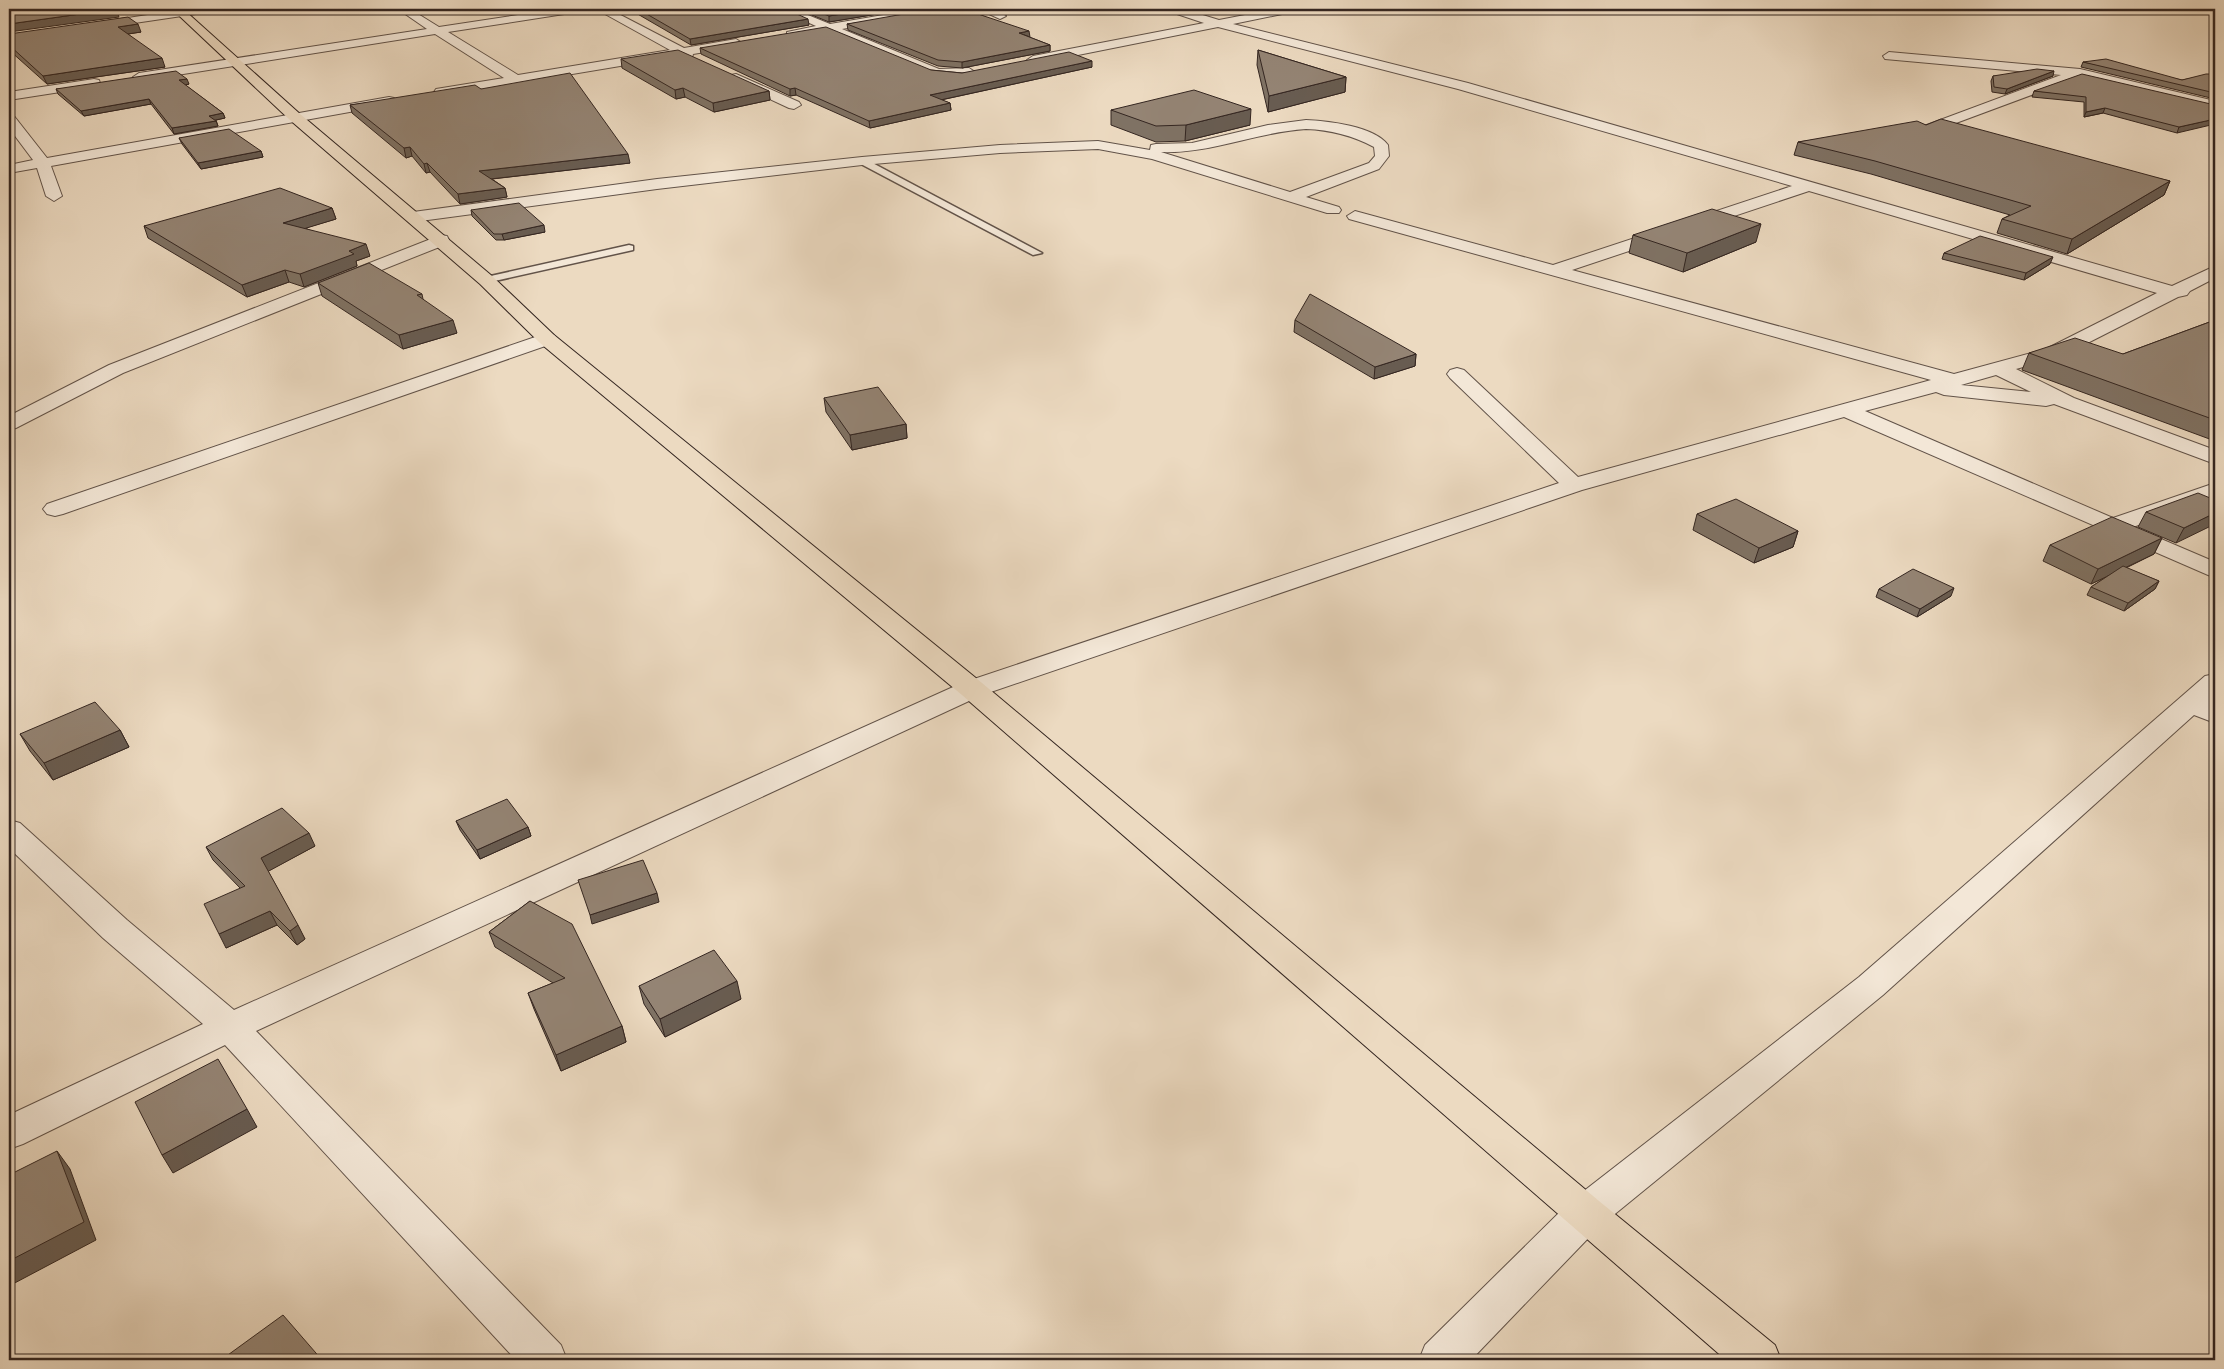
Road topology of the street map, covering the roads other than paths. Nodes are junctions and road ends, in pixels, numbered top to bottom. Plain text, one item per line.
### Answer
1 (209, 9) edge
2 (403, 9) edge
3 (577, 9) edge
4 (601, 9) edge
5 (784, 9) edge
6 (937, 9) edge
7 (984, 9) edge
8 (1172, 9) edge
9 (1292, 9) edge
10 (178, 11) edge
11 (1000, 16) dead end
12 (1220, 24) junction
13 (828, 27) junction
14 (83, 28) edge
15 (439, 30) junction
16 (780, 36) edge
17 (750, 41) edge
18 (682, 52) junction
19 (1889, 56) dead end
20 (699, 61) edge
21 (235, 62) junction
22 (1020, 63) edge
23 (981, 70) edge
24 (725, 73) edge
25 (2080, 73) junction
26 (127, 78) edge
27 (516, 80) junction
28 (107, 81) edge
29 (429, 94) edge
30 (9, 96) edge
31 (400, 99) edge
32 (794, 105) dead end
33 (2215, 105) edge
34 (295, 117) junction
35 (9, 119) edge
36 (1921, 132) edge
37 (1125, 148) junction
38 (862, 161) junction
39 (43, 163) junction
40 (9, 169) edge
41 (1809, 186) junction
42 (54, 196) dead end
43 (1292, 197) junction
44 (1334, 210) dead end
45 (1355, 216) dead end
46 (413, 217) junction
47 (441, 240) junction
48 (629, 248) dead end
49 (1037, 253) dead end
50 (2215, 271) edge
51 (1554, 272) junction
52 (486, 280) junction
53 (2215, 290) edge
54 (2173, 292) junction
55 (547, 339) junction
56 (1997, 368) junction
57 (1457, 374) dead end
58 (1954, 381) junction
59 (1928, 388) junction
60 (2067, 402) junction
61 (1847, 411) junction
62 (9, 424) edge
63 (2215, 457) edge
64 (1574, 485) junction
65 (2215, 490) edge
66 (56, 509) dead end
67 (2112, 526) junction
68 (2215, 571) edge
69 (972, 689) junction
70 (2207, 700) edge
71 (9, 830) edge
72 (230, 1026) junction
73 (9, 1133) edge
74 (1585, 1214) junction
75 (545, 1360) edge
76 (1441, 1360) edge
77 (1759, 1360) edge

1 - 10 street
2 - 15 street
3 - 15 street
4 - 18 street
5 - 13 street
6 - 13 street
7 - 11 street
8 - 12 street
9 - 12 street
10 - 14 street
10 - 21 highway
12 - 22 street
12 - 41 street
13 - 16 street
13 - 23 street
15 - 21 street
15 - 27 street
17 - 18 street
18 - 20 street
18 - 27 street
19 - 25 street
21 - 26 street
21 - 34 highway
24 - 32 street
25 - 33 street
25 - 36 street
27 - 29 street
28 - 30 street
31 - 34 street
34 - 39 street
34 - 46 highway
35 - 39 street
37 - 38 street
37 - 43 street
37 - 43 street
38 - 46 street
38 - 49 lane
39 - 40 street
39 - 42 street
41 - 51 street
41 - 54 street
43 - 44 street
45 - 51 street
46 - 47 highway
47 - 52 highway
47 - 62 street
48 - 52 lane
50 - 54 street
51 - 58 street
52 - 55 highway
53 - 54 street
54 - 56 street
55 - 66 street
55 - 69 highway
56 - 58 street
56 - 60 street
57 - 64 street
58 - 59 street
59 - 60 street
59 - 61 street
60 - 63 street
61 - 64 street
61 - 67 street
64 - 69 street
65 - 67 street
67 - 68 street
69 - 72 street
69 - 74 highway
70 - 74 street
71 - 72 street
72 - 73 street
72 - 75 street
74 - 76 street
74 - 77 highway

